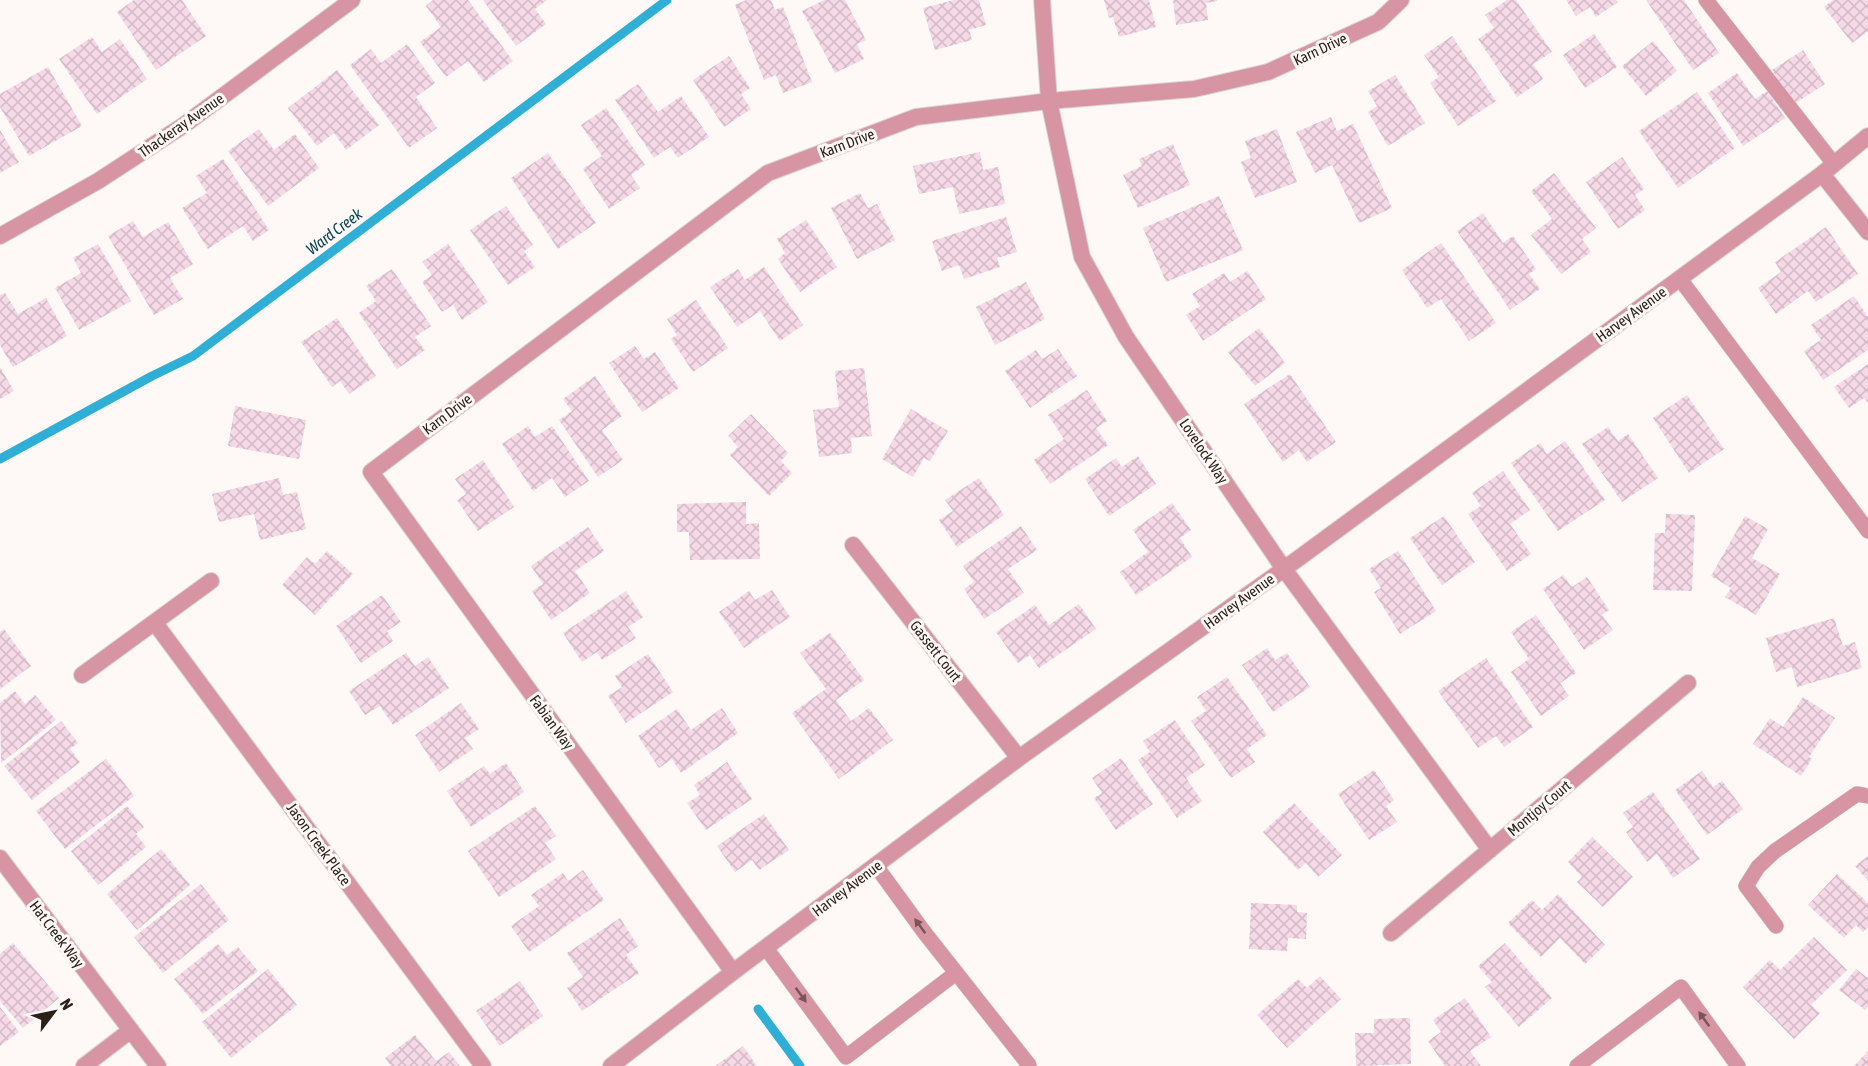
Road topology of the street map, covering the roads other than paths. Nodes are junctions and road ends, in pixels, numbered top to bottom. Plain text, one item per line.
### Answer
1 (352, 0) edge
2 (1042, 0) edge
3 (1401, 0) edge
4 (1706, 0) edge
5 (1049, 101) junction
6 (1868, 136) edge
7 (1828, 169) junction
8 (1868, 232) edge
9 (0, 236) edge
10 (1680, 279) junction
11 (371, 472) joint
12 (1868, 531) edge
13 (853, 545) dead end
14 (1284, 569) junction
15 (212, 581) dead end
16 (155, 622) junction
17 (82, 675) dead end
18 (1688, 683) dead end
19 (1019, 758) junction
20 (1868, 796) edge
21 (1490, 850) junction
22 (0, 858) edge
23 (876, 866) junction
24 (1776, 926) dead end
25 (1391, 933) dead end
26 (766, 948) junction
27 (733, 972) junction
28 (956, 973) junction
29 (131, 1030) junction
30 (613, 1065) edge
31 (1029, 1065) edge
32 (84, 1066) edge
33 (159, 1066) edge
34 (483, 1066) edge
35 (1577, 1066) edge
36 (1738, 1066) edge

1 - 9 street, Thackeray Avenue
2 - 5 street, Lovelock Way
3 - 5 street, Karn Drive
4 - 7 lane
5 - 11 street, Karn Drive
5 - 14 street, Lovelock Way
6 - 7 street, Harvey Avenue
7 - 8 street
7 - 10 street, Harvey Avenue
10 - 12 lane
10 - 14 street, Harvey Avenue
11 - 27 street, Fabian Way
13 - 19 street, Gassett Court
14 - 19 street, Harvey Avenue
14 - 21 street, Lovelock Way
15 - 16 street
16 - 17 street
16 - 34 street, Jason Creek Place
18 - 21 street, Montjoy Court
19 - 23 street, Harvey Avenue
20 - 24 lane
21 - 25 street, Montjoy Court
22 - 29 street, Hat Creek Way
23 - 26 street, Harvey Avenue
28 -> 23 lane
26 - 27 street, Harvey Avenue
26 -> 28 lane
27 - 30 street, Harvey Avenue
28 - 31 lane
29 - 32 street
29 - 33 street, Hat Creek Way
36 -> 35 lane

